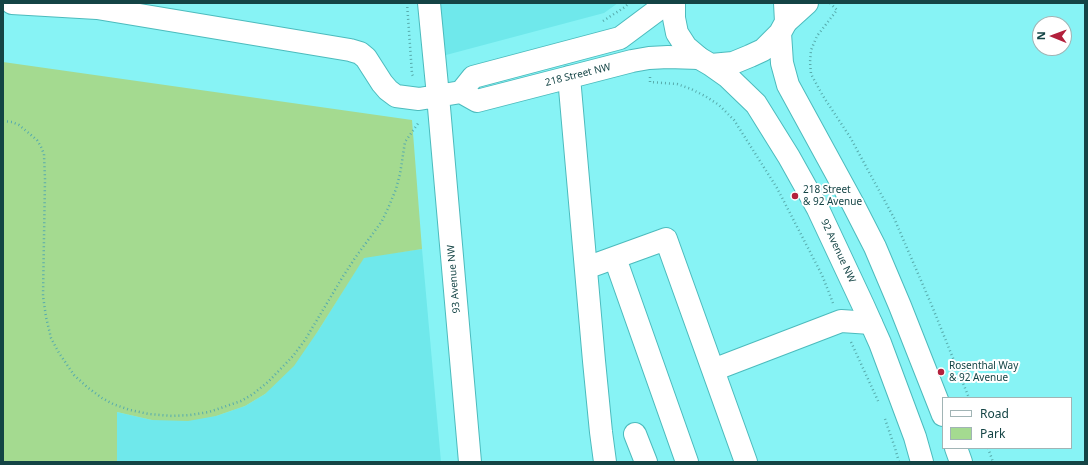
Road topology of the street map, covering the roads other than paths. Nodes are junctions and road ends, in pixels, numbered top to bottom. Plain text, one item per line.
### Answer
1 (12, 3) edge
2 (429, 3) edge
3 (667, 3) edge
4 (674, 3) edge
5 (807, 3) edge
6 (98, 5) edge
7 (784, 19) edge
8 (705, 61) junction
9 (569, 78) junction
10 (461, 92) junction
11 (438, 96) junction
12 (615, 258) junction
13 (586, 268) junction
14 (871, 323) junction
15 (713, 370) junction
16 (942, 412) edge
17 (635, 434) dead end
18 (956, 449) edge
19 (470, 462) edge
20 (605, 462) edge
21 (646, 462) edge
22 (688, 462) edge
23 (746, 462) edge
24 (922, 462) edge
25 (962, 462) edge

1 - 6 main road
2 - 11 main road, 93 Avenue NW
3 - 10 main road
4 - 8 main road, 92 Avenue NW
5 - 7 main road
6 - 11 main road
7 - 8 main road
7 - 16 main road
8 - 9 main road, 218 Street NW
8 - 14 main road, 92 Avenue NW
9 - 10 main road, 218 Street NW
9 - 13 main road
10 - 11 main road
11 - 19 main road, 93 Avenue NW
12 - 13 main road
12 - 15 main road
12 - 22 main road
13 - 20 main road
14 - 15 main road
14 - 24 main road, 92 Avenue NW
15 - 23 main road
17 - 21 main road
18 - 25 main road

